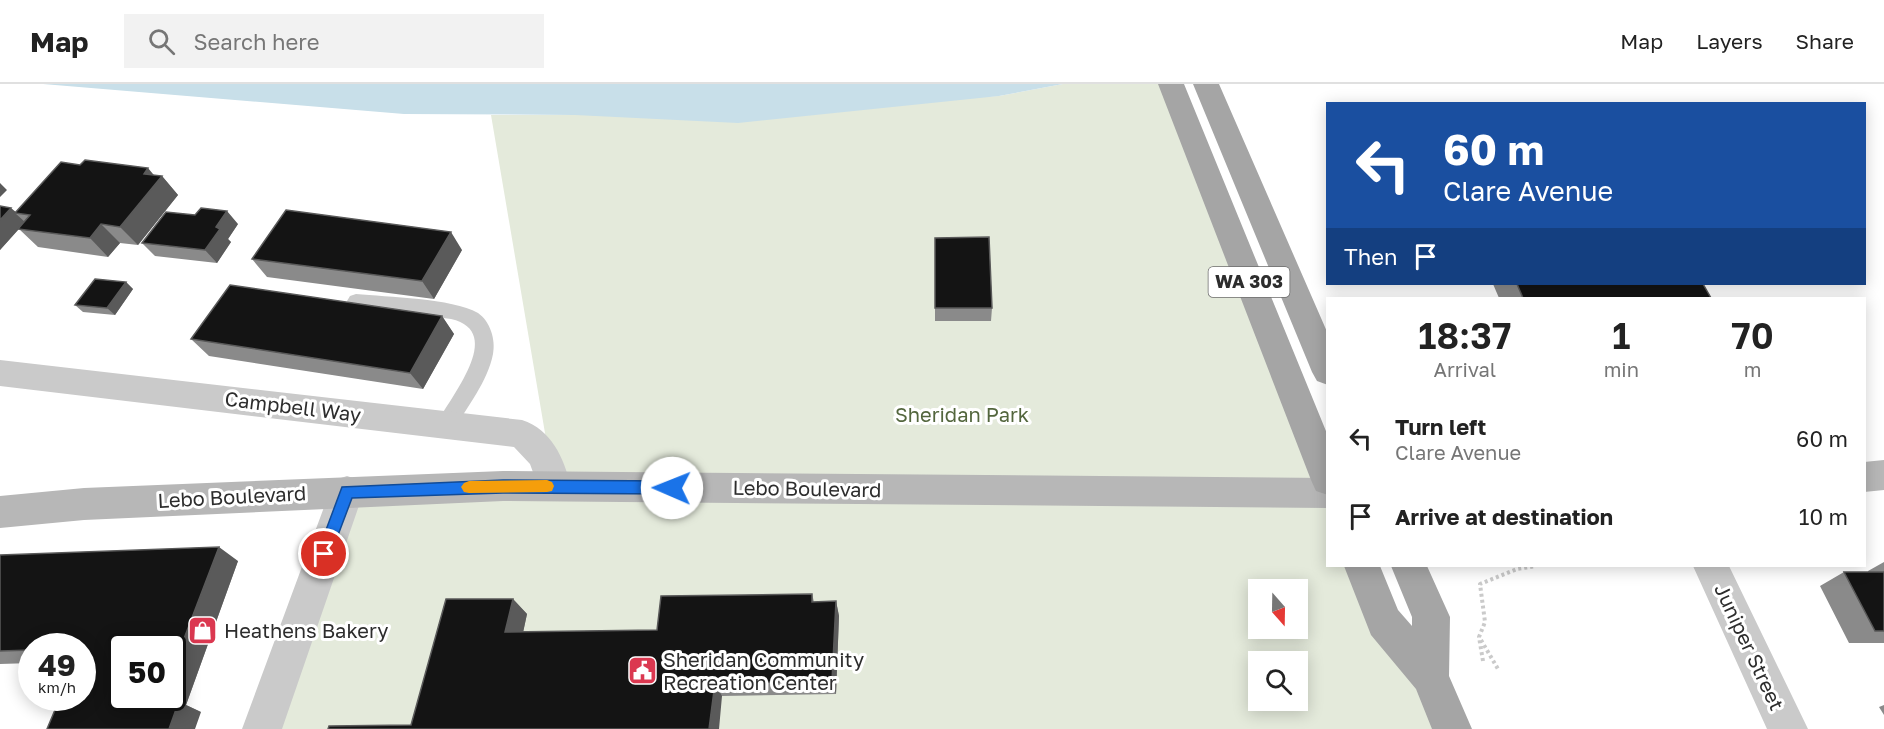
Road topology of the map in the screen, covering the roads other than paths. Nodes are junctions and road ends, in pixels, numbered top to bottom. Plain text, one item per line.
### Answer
1 (1170, 84) edge
2 (1206, 84) edge
3 (357, 301) edge
4 (1326, 367) edge
5 (0, 373) edge
6 (446, 425) junction
7 (1326, 475) edge
8 (1884, 475) edge
9 (1866, 477) edge
10 (554, 486) junction
11 (347, 491) junction
12 (1326, 493) edge
13 (0, 512) edge
14 (1362, 567) edge
15 (1409, 567) edge
16 (1711, 567) edge
17 (1430, 676) junction
18 (262, 729) edge
19 (1452, 729) edge
20 (1788, 729) edge

1 - 7 main road, WA 303
2 - 4 main road, WA 303
3 - 6 lane
5 - 6 street, Campbell Way
6 - 10 street, Campbell Way
8 - 9 main road
10 - 11 main road, Lebo Boulevard
10 - 12 main road, Lebo Boulevard
11 - 13 main road, Lebo Boulevard
11 - 18 street
14 - 17 main road
15 - 17 main road
16 - 20 street, Juniper Street
17 - 19 main road

